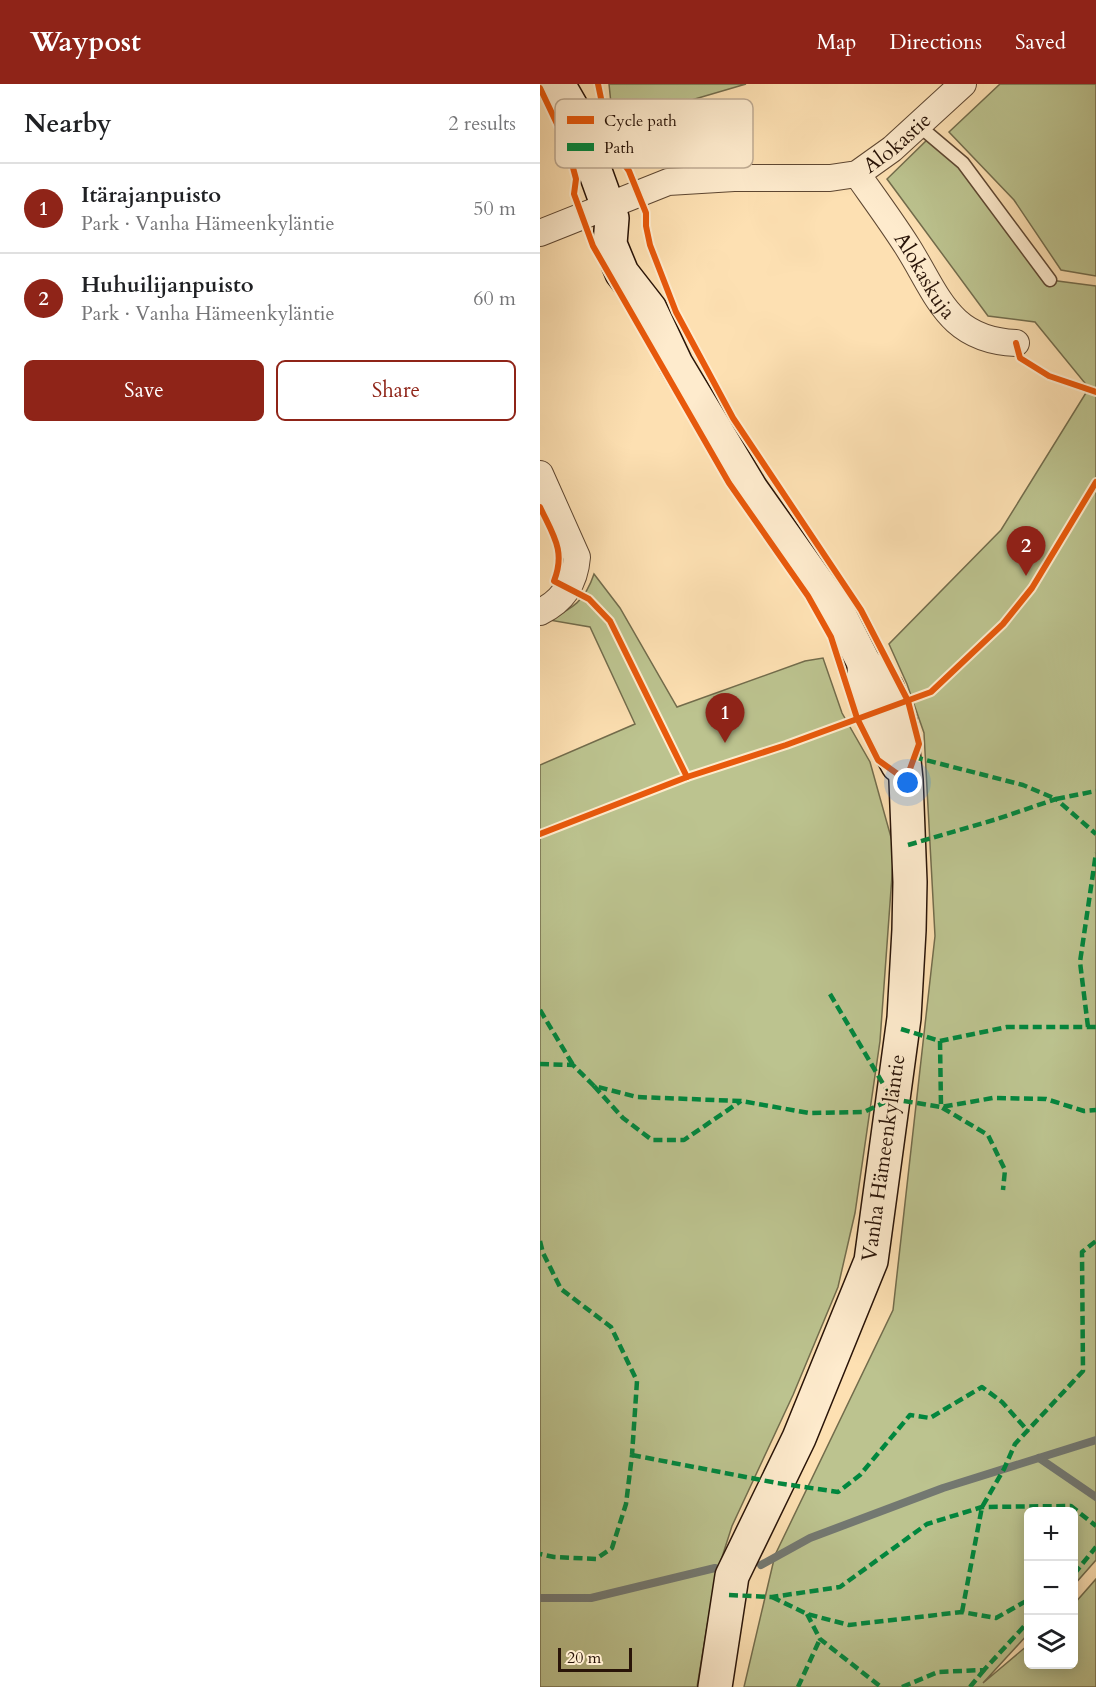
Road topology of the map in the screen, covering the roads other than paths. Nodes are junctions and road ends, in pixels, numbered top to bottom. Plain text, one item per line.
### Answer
1 (963, 84) edge
2 (918, 125) junction
3 (594, 168) edge
4 (857, 174) junction
5 (610, 212) junction
6 (540, 233) edge
7 (1050, 280) dead end
8 (1016, 343) dead end
9 (540, 474) edge
10 (540, 612) edge
11 (715, 1687) edge

1 - 2 street, Alokastie
2 - 4 street, Alokastie
2 - 7 lane
3 - 5 street, Vanha Hämeenkyläntie
4 - 5 street, Alokastie
4 - 8 street, Alokaskuja
5 - 6 street, Alokastie
5 - 11 street, Vanha Hämeenkyläntie
9 - 10 street

